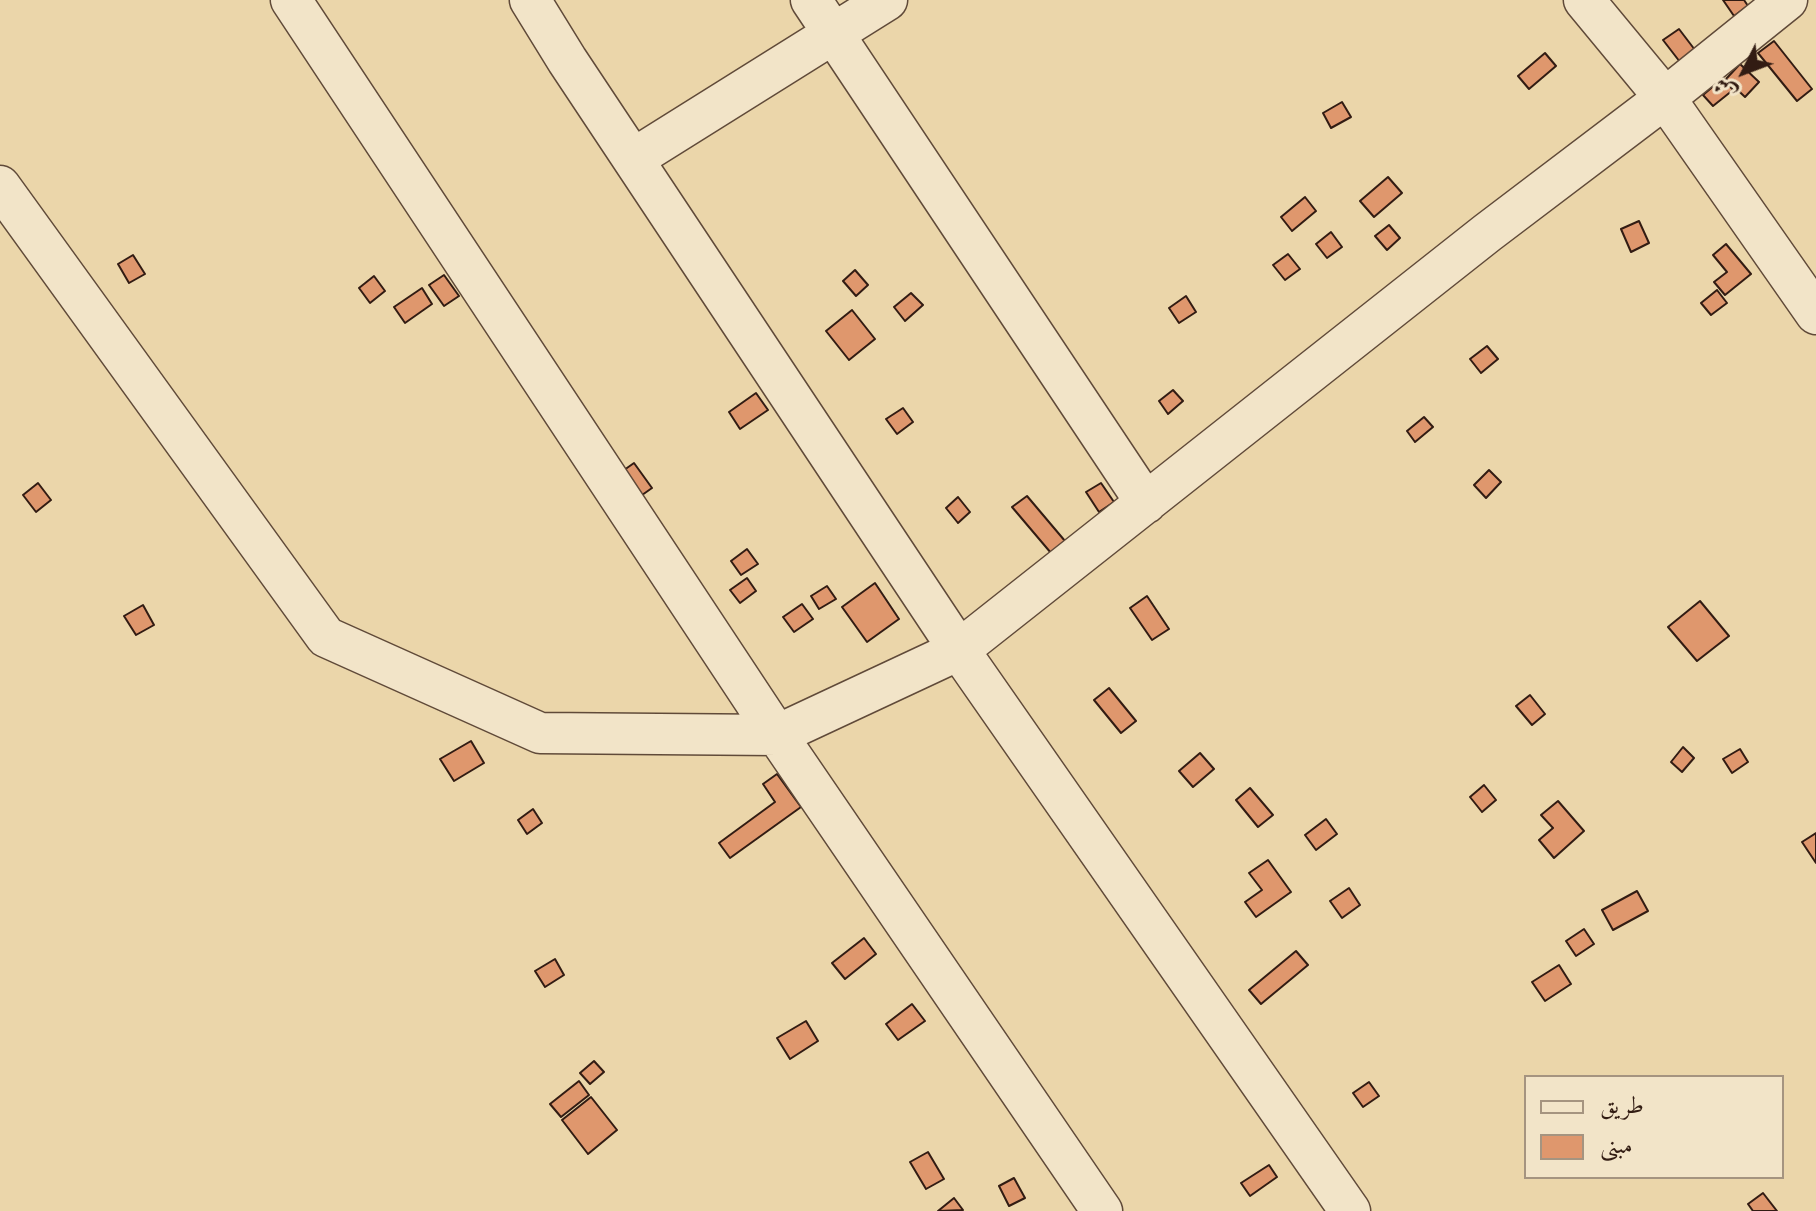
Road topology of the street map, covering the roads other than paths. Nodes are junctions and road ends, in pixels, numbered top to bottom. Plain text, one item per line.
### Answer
1 (291, 0) edge
2 (530, 0) edge
3 (811, 0) edge
4 (887, 0) edge
5 (1584, 0) edge
6 (1787, 0) edge
7 (833, 33) junction
8 (1665, 98) junction
9 (633, 159) junction
10 (0, 186) edge
11 (1816, 314) edge
12 (1146, 503) junction
13 (959, 650) junction
14 (777, 735) junction
15 (1102, 1211) edge
16 (1350, 1211) edge

1 - 14 street
2 - 9 street
3 - 7 street
4 - 7 street
5 - 8 street
6 - 8 street
7 - 9 street
7 - 12 street
8 - 11 street
8 - 12 street
9 - 13 street
10 - 14 street
12 - 13 street
13 - 14 street
13 - 16 street
14 - 15 street

